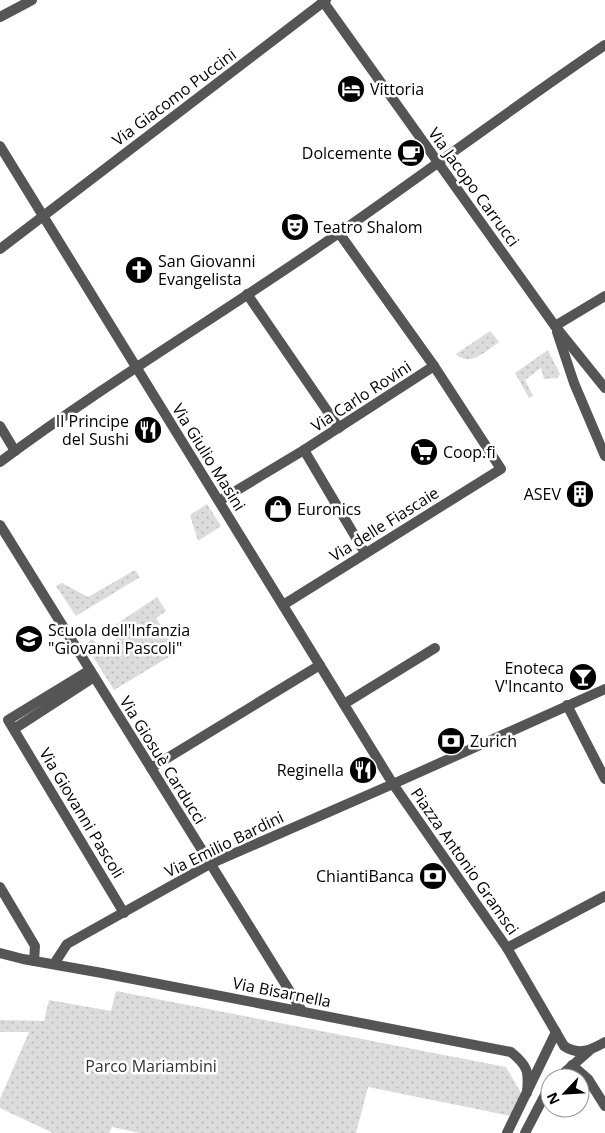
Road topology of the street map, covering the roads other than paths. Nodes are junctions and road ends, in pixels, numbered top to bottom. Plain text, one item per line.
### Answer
1 (32, 0) edge
2 (324, 1) edge
3 (0, 17) edge
4 (605, 45) edge
5 (0, 146) edge
6 (437, 161) junction
7 (43, 216) junction
8 (339, 233) junction
9 (0, 249) edge
10 (247, 294) junction
11 (605, 296) edge
12 (555, 326) junction
13 (434, 366) junction
14 (137, 367) junction
15 (605, 388) edge
16 (0, 426) edge
17 (339, 428) junction
18 (304, 450) junction
19 (15, 451) junction
20 (605, 456) edge
21 (0, 462) edge
22 (219, 501) junction
23 (0, 525) edge
24 (365, 553) junction
25 (283, 605) junction
26 (435, 648) dead end
27 (320, 665) junction
28 (92, 673) junction
29 (605, 689) edge
30 (344, 704) junction
31 (567, 705) junction
32 (151, 768) junction
33 (605, 779) edge
34 (393, 784) junction
35 (210, 864) junction
36 (0, 887) edge
37 (605, 896) edge
38 (124, 913) junction
39 (507, 948) junction
40 (0, 953) edge
41 (34, 961) junction
42 (54, 964) junction
43 (302, 1011) junction
44 (556, 1032) junction
45 (605, 1042) edge
46 (589, 1051) junction
47 (572, 1065) junction
48 (569, 1068) edge
49 (527, 1093) junction
50 (540, 1104) edge
51 (605, 1106) edge
52 (507, 1133) edge
53 (525, 1133) edge

1 - 3 street
2 - 6 street, Via Jacopo Carrucci
2 - 7 street, Via Giacomo Puccini
4 - 6 street
5 - 7 street, Via Giulio Masini
6 - 8 street
6 - 12 street, Via Jacopo Carrucci
7 - 9 street, Via Giacomo Puccini
7 - 14 street, Via Giulio Masini
8 - 10 street
8 - 13 street
10 - 14 street
10 - 17 street
11 - 12 street
12 - 15 street, Via Jacopo Carrucci
12 - 20 street
13 - 17 street, Via Carlo Rovini
13 - 24 street, Via delle Fiascaie
14 - 19 street
14 - 22 street, Via Giulio Masini
16 - 19 street
17 - 18 street, Via Carlo Rovini
18 - 22 street, Via Carlo Rovini
18 - 24 street
19 - 21 street
22 - 25 street, Via Giulio Masini
23 - 28 street, Via Giosuè Carducci
24 - 25 street, Via delle Fiascaie
25 - 27 street, Via Giulio Masini
26 - 30 street
27 - 30 street, Via Giulio Masini
27 - 32 street
28 - 32 street, Via Giosuè Carducci
28 - 38 street, Via Giovanni Pascoli
29 - 31 street, Piazza Antonio Gramsci
30 - 34 street, Via Giulio Masini
31 - 33 street
31 - 34 street, Piazza Antonio Gramsci
32 - 35 street, Via Giosuè Carducci
34 - 35 street, Via Emilio Bardini
34 - 39 street, Piazza Antonio Gramsci
35 - 38 street, Via Emilio Bardini
35 - 43 street, Via Giosuè Carducci
36 - 41 street
37 - 39 street, Piazza Antonio Gramsci
38 - 42 street, Via Emilio Bardini
39 - 44 street
40 - 41 street, Via Bisarnella
41 - 42 street, Via Bisarnella
42 - 43 street, Via Bisarnella
43 - 49 street, Via Bisarnella
44 - 46 street
44 - 49 street
45 - 46 street
46 - 47 street
47 - 48 street
47 - 51 street
49 - 52 street
50 - 53 street

